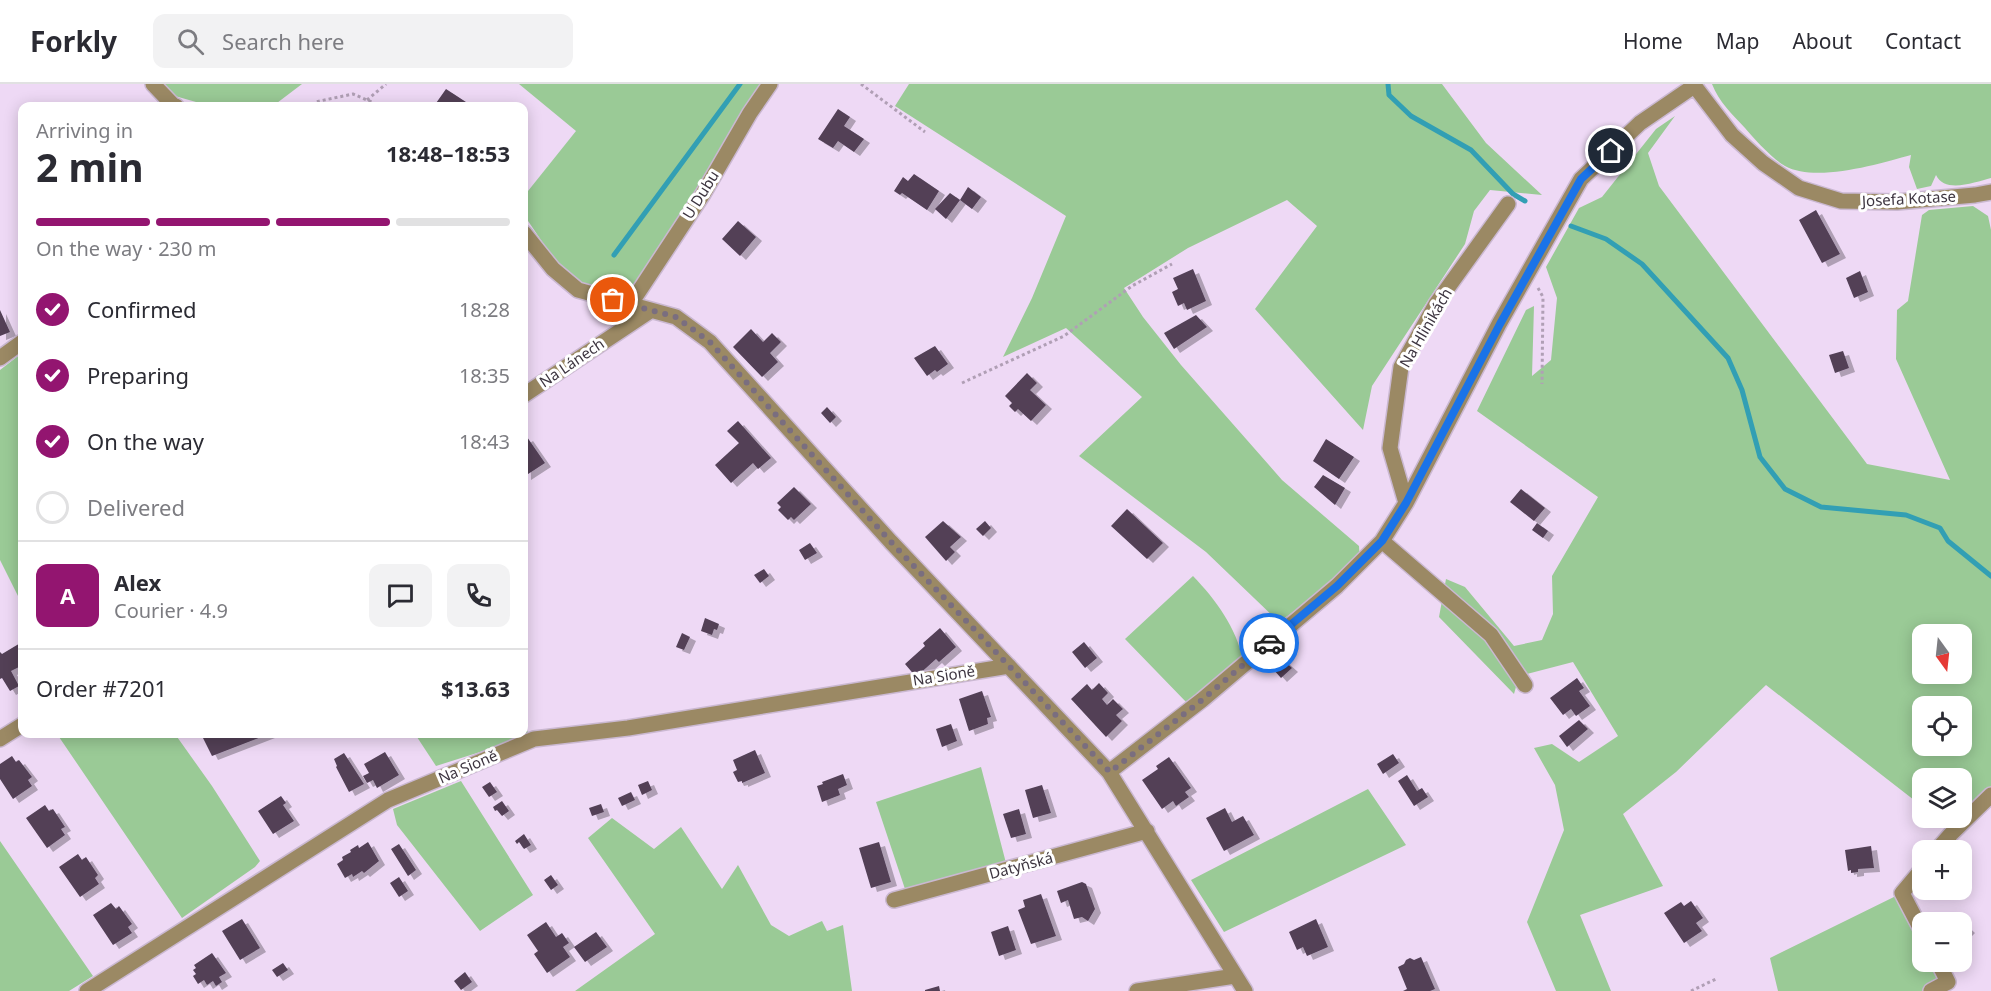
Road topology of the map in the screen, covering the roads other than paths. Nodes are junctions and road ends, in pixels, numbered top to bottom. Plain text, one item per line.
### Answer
1 (153, 84) edge
2 (770, 84) edge
3 (1693, 85) edge
4 (170, 102) edge
5 (1991, 192) edge
6 (1508, 204) dead end
7 (528, 238) edge
8 (630, 305) junction
9 (650, 311) junction
10 (18, 345) edge
11 (0, 358) edge
12 (528, 392) edge
13 (1406, 503) junction
14 (1382, 541) junction
15 (1008, 666) junction
16 (1526, 685) dead end
17 (18, 728) edge
18 (0, 739) edge
19 (1110, 772) junction
20 (1991, 795) edge
21 (1147, 831) junction
22 (1946, 840) edge
23 (1912, 881) edge
24 (894, 900) dead end
25 (1912, 912) edge
26 (1943, 972) edge
27 (1235, 976) junction
28 (87, 991) edge
29 (1137, 991) edge
30 (1245, 991) edge
31 (1931, 991) edge

1 - 4 street
2 - 8 street, U Dubu
3 - 5 street, Josefa Kotase
3 - 13 street
6 - 13 street, Na Hlinikách
7 - 8 street
8 - 9 street
9 - 12 street, Na Lánech
9 - 15 street
10 - 11 street
13 - 14 street
14 - 16 street
14 - 19 street
15 - 19 street
15 - 28 street, Na Sioně
17 - 18 street
19 - 21 street
20 - 22 street
21 - 24 street, Datyňská
21 - 27 street
23 - 25 street
26 - 31 street
27 - 29 street
27 - 30 street

